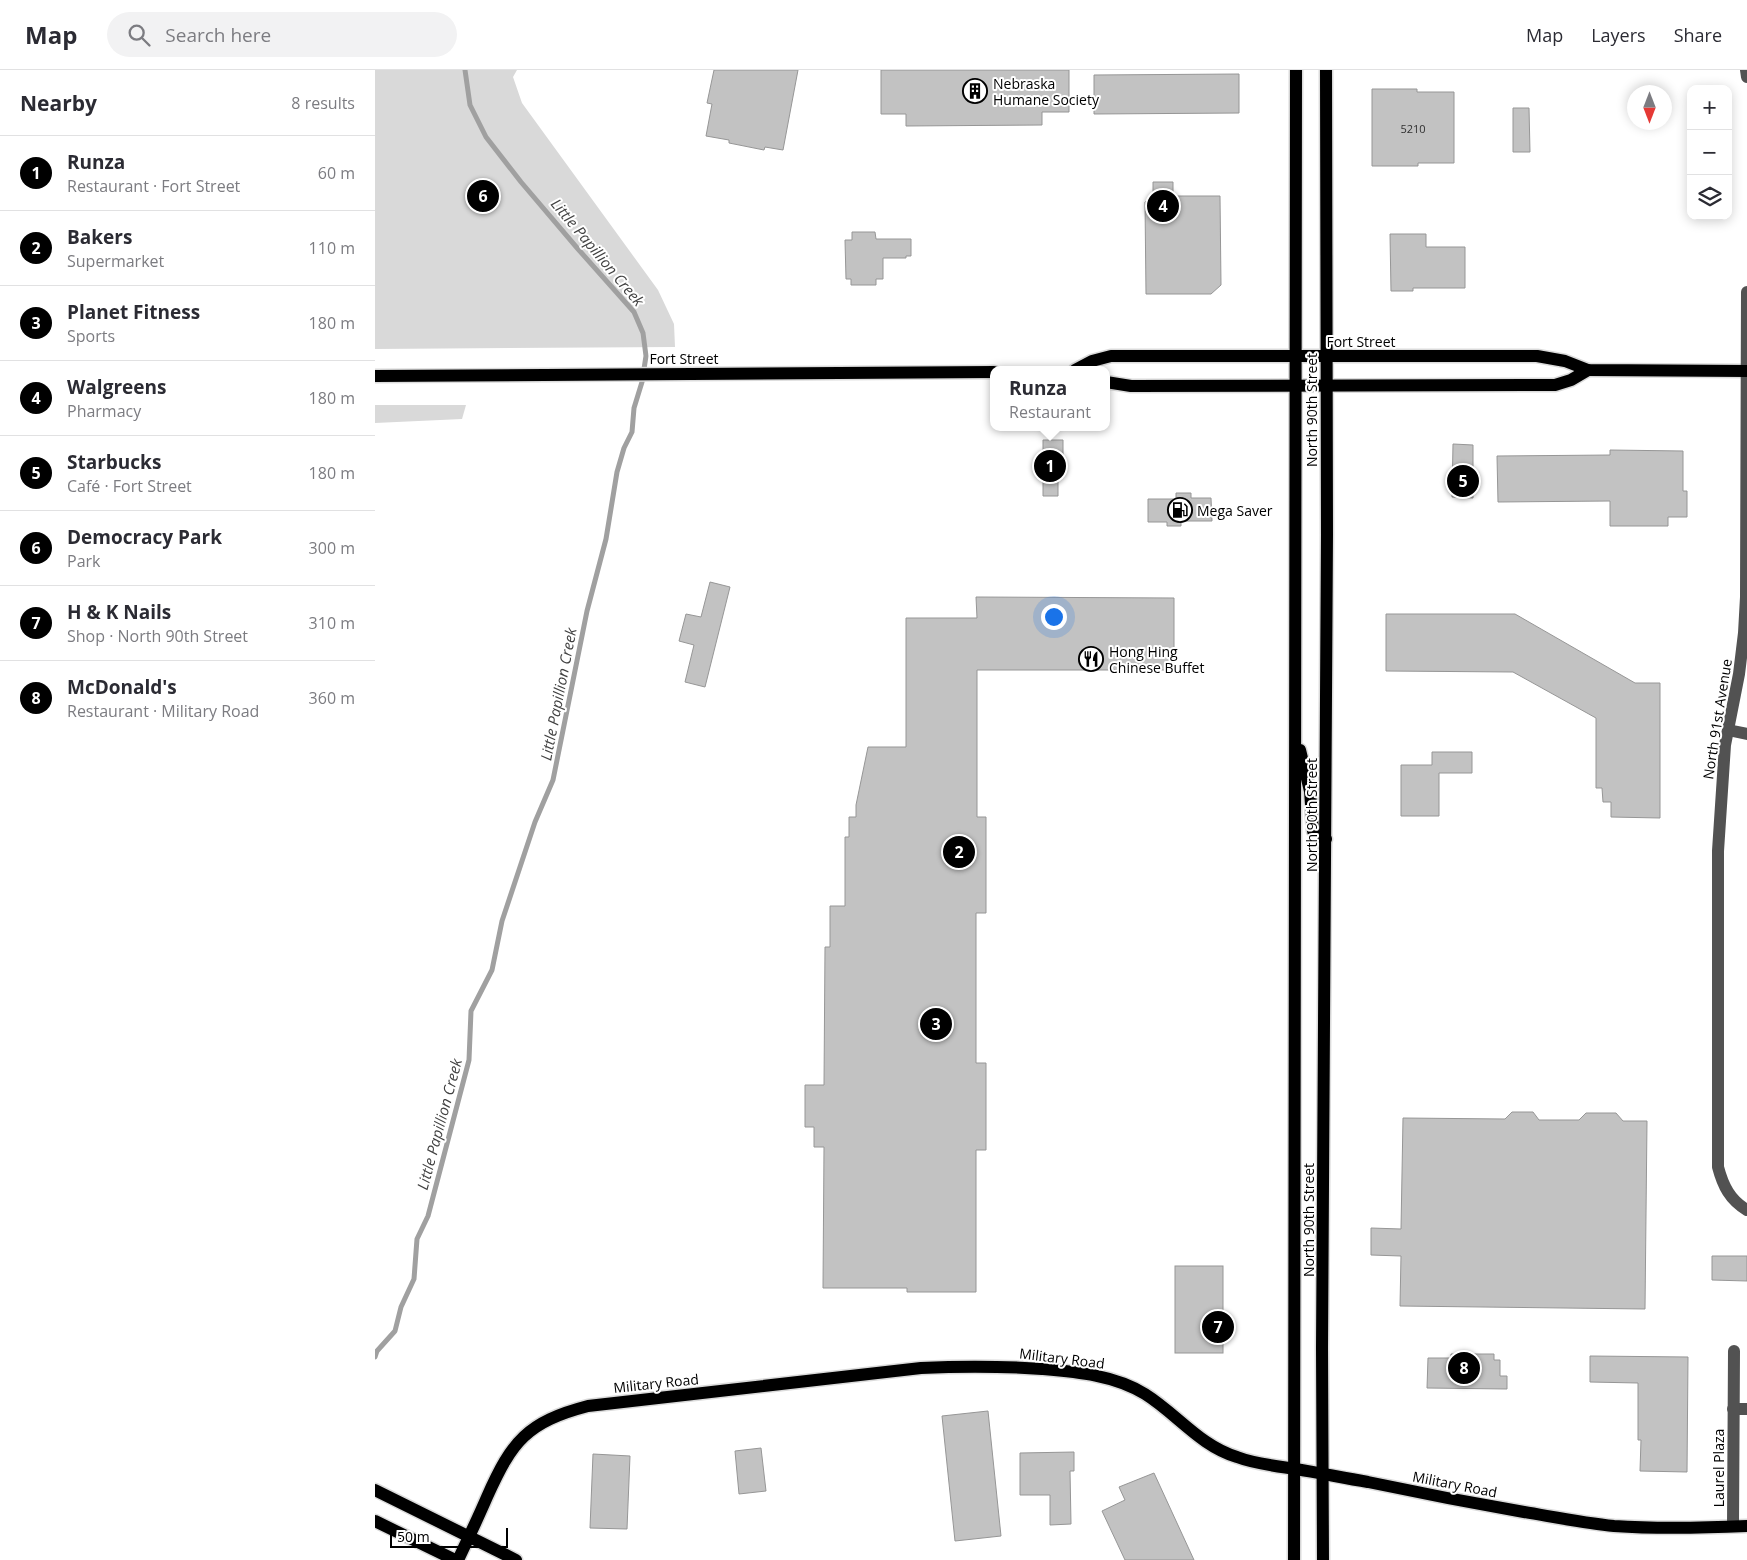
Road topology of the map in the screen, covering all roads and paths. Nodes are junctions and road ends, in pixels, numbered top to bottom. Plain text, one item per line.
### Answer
1 (1296, 70) edge
2 (1326, 70) edge
3 (1746, 70) edge
4 (1747, 77) edge
5 (1747, 292) edge
6 (1297, 356) junction
7 (1326, 356) junction
8 (1082, 366) edge
9 (1588, 370) junction
10 (1747, 371) edge
11 (990, 372) edge
12 (375, 376) edge
13 (1110, 383) edge
14 (1297, 386) junction
15 (1326, 386) junction
16 (1746, 514) edge
17 (1295, 728) junction
18 (1728, 730) junction
19 (1747, 734) edge
20 (1326, 839) junction
21 (1743, 1208) edge
22 (1734, 1351) dead end
23 (1733, 1409) junction
24 (1747, 1409) edge
25 (1294, 1469) junction
26 (1323, 1474) junction
27 (375, 1490) edge
28 (377, 1522) edge
29 (1733, 1526) junction
30 (1747, 1526) edge
31 (469, 1536) junction
32 (457, 1560) edge
33 (516, 1560) edge
34 (1294, 1560) edge
35 (1323, 1560) edge

1 - 6 main road, North 90th Street
2 - 7 main road, North 90th Street
3 - 4 street
5 - 10 street, North 91st Avenue
6 - 7 main road, Fort Street
6 - 8 main road, Fort Street
6 - 14 main road, North 90th Street
7 - 9 main road, Fort Street
7 - 15 main road, North 90th Street
9 - 10 main road, Fort Street
9 - 15 main road, Fort Street
10 - 16 street, North 91st Avenue
11 - 12 main road, Fort Street
13 - 14 main road, Fort Street
14 - 15 main road, Fort Street
14 - 17 main road, North 90th Street
15 - 20 main road, North 90th Street
16 - 18 street, North 91st Avenue
17 - 20 main road
17 - 25 main road, North 90th Street
18 - 19 street
18 - 21 street, North 91st Avenue
20 - 26 main road, North 90th Street
22 - 23 street, Laurel Plaza
23 - 24 street, Laurel Plaza
23 - 29 street, Laurel Plaza
25 - 26 main road, Military Road
25 - 31 main road, Military Road
25 - 34 main road, North 90th Street
26 - 29 main road, Military Road
26 - 35 main road, North 90th Street
27 - 31 main road
28 - 32 main road
29 - 30 main road, Military Road
31 - 32 main road, Military Road
31 - 33 main road

